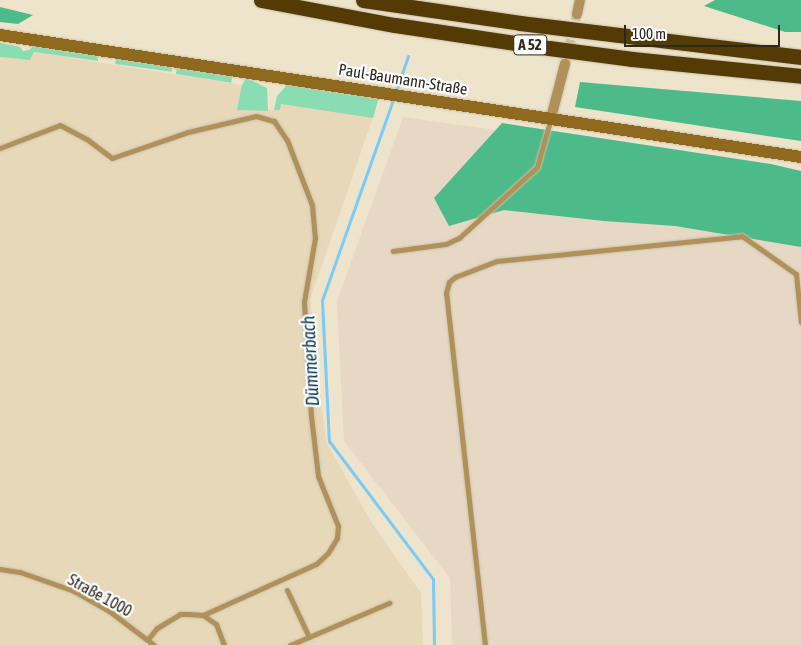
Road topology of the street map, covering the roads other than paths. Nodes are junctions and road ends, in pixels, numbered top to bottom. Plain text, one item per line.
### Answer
1 (261, 0) edge
2 (363, 0) edge
3 (580, 0) edge
4 (577, 14) tunnel mouth
5 (0, 35) edge
6 (679, 44) junction
7 (801, 46) edge
8 (801, 57) edge
9 (565, 64) tunnel mouth
10 (801, 76) edge
11 (551, 118) junction
12 (0, 148) edge
13 (801, 156) edge
14 (393, 251) dead end
15 (796, 274) junction
16 (801, 278) edge
17 (801, 322) edge
18 (0, 569) edge
19 (287, 590) dead end
20 (389, 604) dead end
21 (203, 615) junction
22 (309, 637) junction
23 (148, 639) junction
24 (154, 645) edge
25 (224, 645) edge
26 (290, 645) edge
27 (485, 645) edge

1 - 10 highway, A 52
2 - 6 highway, A 52
3 - 4 street
5 - 11 main road, Paul-Baumann-Straße
6 - 7 highway
6 - 8 highway, A 52
9 - 11 street
11 - 13 main road, Paul-Baumann-Straße
11 - 14 lane
12 - 21 lane
15 - 16 lane
15 - 17 lane
15 - 27 lane
18 - 23 lane, Straße 1000
19 - 22 lane
20 - 22 lane
21 - 23 lane
21 - 25 lane
22 - 26 lane
23 - 24 lane, Straße 1000

